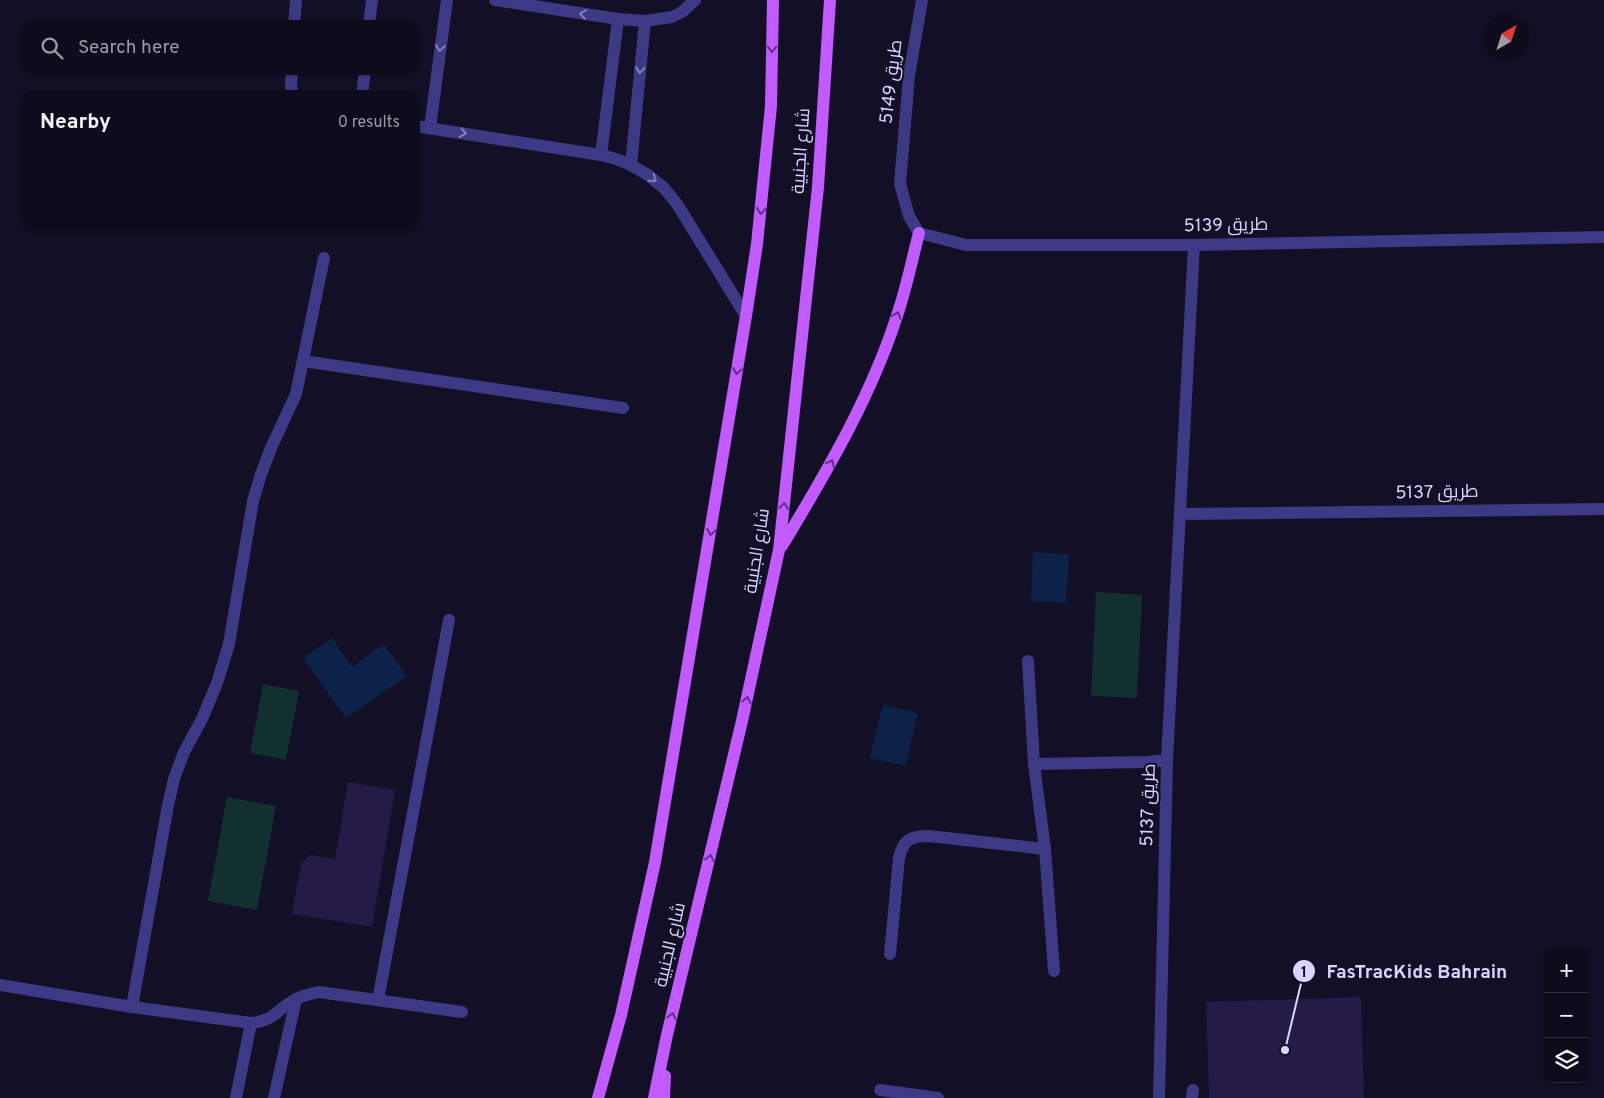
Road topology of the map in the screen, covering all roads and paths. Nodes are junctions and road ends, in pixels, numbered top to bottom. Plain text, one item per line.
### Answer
1 (296, 0) edge
2 (372, 0) edge
3 (447, 0) edge
4 (494, 0) edge
5 (695, 0) edge
6 (773, 0) edge
7 (830, 0) edge
8 (922, 0) edge
9 (618, 19) junction
10 (294, 20) edge
11 (370, 20) edge
12 (645, 21) junction
13 (292, 75) edge
14 (364, 75) edge
15 (292, 90) edge
16 (363, 90) edge
17 (420, 127) edge
18 (430, 128) junction
19 (601, 155) junction
20 (631, 165) junction
21 (919, 233) junction
22 (1604, 237) edge
23 (1194, 245) junction
24 (324, 258) dead end
25 (746, 316) junction
26 (303, 361) junction
27 (623, 408) dead end
28 (1604, 509) edge
29 (1180, 514) junction
30 (779, 550) junction
31 (449, 620) dead end
32 (1028, 662) dead end
33 (1168, 760) junction
34 (1034, 764) junction
35 (1045, 849) junction
36 (890, 954) dead end
37 (1054, 971) dead end
38 (0, 985) edge
39 (296, 998) junction
40 (378, 1000) junction
41 (132, 1007) junction
42 (462, 1012) dead end
43 (251, 1023) junction
44 (667, 1035) junction
45 (880, 1090) dead end
46 (236, 1098) edge
47 (274, 1098) edge
48 (598, 1098) edge
49 (654, 1098) edge
50 (664, 1098) edge
51 (938, 1098) edge
52 (1159, 1098) edge

1 - 10 street
2 - 11 street
3 -> 18 street
9 -> 4 street
5 - 12 street
6 -> 25 main road, شارع الجنبية
30 -> 7 main road, شارع الجنبية
8 - 21 street, طريق 5149
9 - 12 street
9 - 19 street
12 -> 20 street
13 - 15 street
14 - 16 street
17 - 18 street
18 -> 19 street
19 - 20 street
20 -> 25 street
21 - 23 street, طريق 5139
30 -> 21 main road
22 - 23 street, طريق 5139
23 - 29 street, طريق 5137
24 - 26 street
25 -> 48 main road, شارع الجنبية
26 - 27 street
26 - 41 street
28 - 29 street, طريق 5137
29 - 33 street, طريق 5137
44 -> 30 main road, شارع الجنبية
31 - 40 street
32 - 34 street
33 - 34 street
33 - 52 street, طريق 5137
34 - 35 street
35 - 36 street
35 - 37 street
38 - 41 street
39 - 40 street
39 - 43 street
39 - 47 street
40 - 42 street
41 - 43 street
43 - 46 street
44 - 49 main road, شارع الجنبية
44 - 50 main road
45 - 51 street

